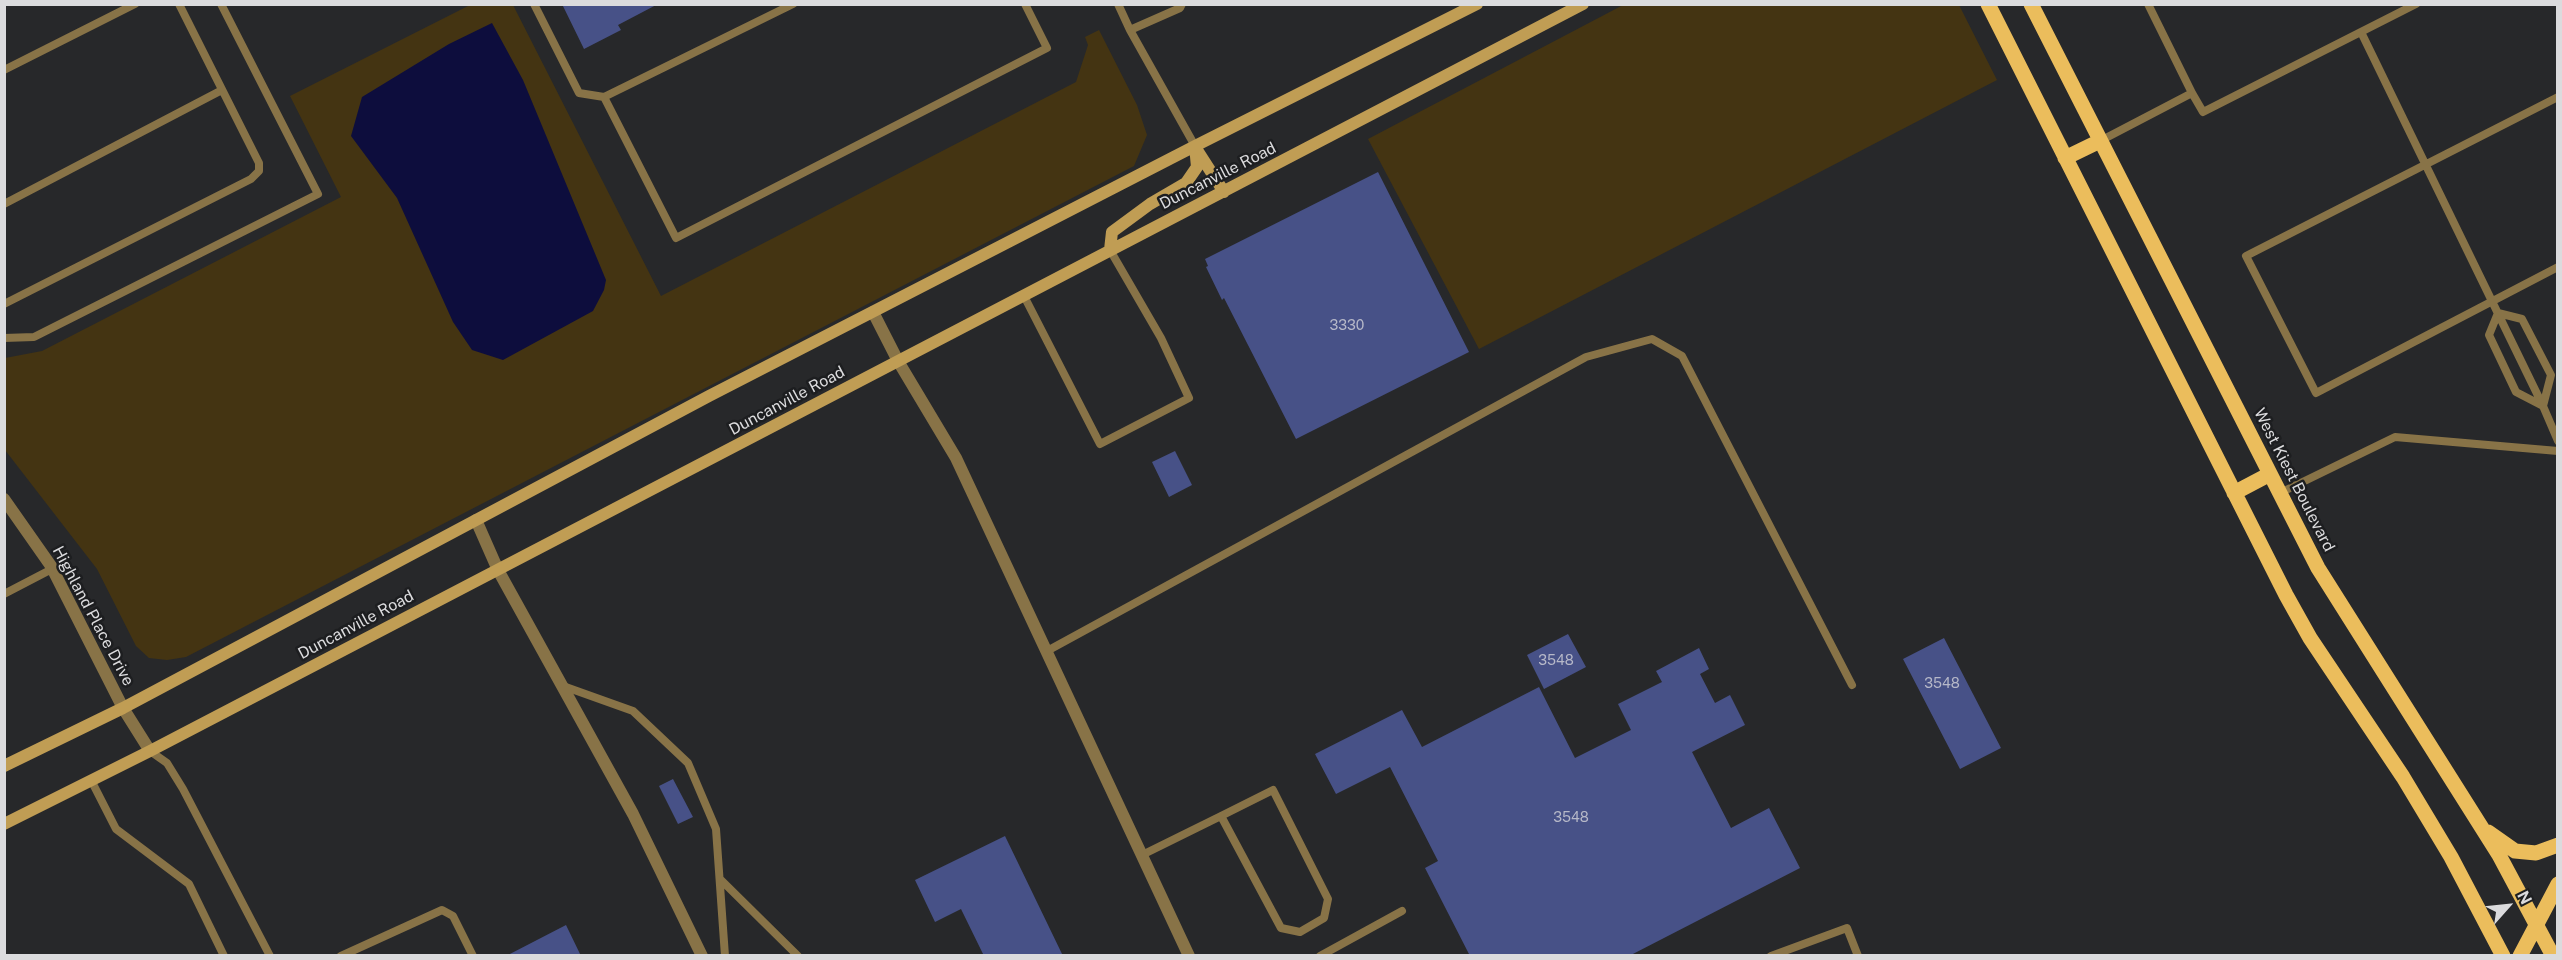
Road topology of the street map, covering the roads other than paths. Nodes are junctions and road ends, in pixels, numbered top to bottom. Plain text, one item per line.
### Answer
1 (135, 4) edge
2 (179, 4) edge
3 (221, 4) edge
4 (534, 4) edge
5 (793, 4) edge
6 (1025, 4) edge
7 (1118, 4) edge
8 (1182, 4) edge
9 (1477, 4) edge
10 (1583, 4) edge
11 (1988, 4) edge
12 (2031, 4) edge
13 (2148, 4) edge
14 (2416, 4) edge
15 (1130, 30) junction
16 (2361, 32) junction
17 (4, 70) edge
18 (222, 90) junction
19 (2192, 93) junction
20 (604, 97) junction
21 (2558, 97) edge
22 (2100, 141) junction
23 (1195, 146) junction
24 (2065, 158) junction
25 (2427, 165) junction
26 (1224, 192) junction
27 (4, 204) edge
28 (1110, 250) junction
29 (2558, 267) edge
30 (1024, 296) junction
31 (2492, 301) junction
32 (4, 304) edge
33 (873, 312) junction
34 (2498, 313) junction
35 (4, 338) edge
36 (898, 361) junction
37 (2543, 406) junction
38 (2558, 441) edge
39 (2558, 451) edge
40 (2270, 474) junction
41 (2280, 493) junction
42 (2234, 494) junction
43 (4, 499) edge
44 (476, 520) junction
45 (52, 569) junction
46 (498, 570) junction
47 (4, 594) edge
48 (1047, 651) junction
49 (1852, 685) dead end
50 (562, 686) junction
51 (123, 708) junction
52 (150, 751) junction
53 (4, 766) edge
54 (91, 780) junction
55 (1221, 816) junction
56 (4, 824) edge
57 (2479, 825) junction
58 (2558, 845) edge
59 (1142, 855) junction
60 (721, 880) junction
61 (2558, 884) edge
62 (1402, 911) dead end
63 (2537, 924) junction
64 (224, 956) edge
65 (270, 956) edge
66 (341, 956) edge
67 (473, 956) edge
68 (702, 956) edge
69 (725, 956) edge
70 (798, 956) edge
71 (1189, 956) edge
72 (1320, 956) edge
73 (1771, 956) edge
74 (1858, 956) edge
75 (2503, 956) edge
76 (2520, 956) edge
77 (2553, 956) edge

1 - 17 lane
2 - 18 lane
3 - 35 lane
4 - 20 lane
5 - 20 lane
6 - 20 lane
7 - 15 lane
8 - 15 lane
9 - 23 main road
10 - 26 main road, Duncanville Road
11 - 24 main road
12 - 22 main road, West Kiest Boulevard
13 - 19 lane
14 - 16 lane
15 - 23 lane
16 - 19 lane
16 - 25 lane
18 - 27 lane
18 - 32 lane
19 - 22 lane
21 - 25 lane
22 - 24 main road
22 - 40 main road, West Kiest Boulevard
23 - 26 main road
23 - 28 main road
23 - 33 main road
24 - 42 main road
25 - 31 lane
25 - 31 lane
26 - 28 main road, Duncanville Road
28 - 30 main road, Duncanville Road
28 - 30 lane
29 - 31 lane
30 - 36 main road, Duncanville Road
31 - 34 lane
33 - 36 street
33 - 44 main road
34 - 37 lane
34 - 37 lane
34 - 37 lane
36 - 46 main road, Duncanville Road
36 - 48 street
37 - 38 lane
39 - 41 lane
40 - 41 main road, West Kiest Boulevard
40 - 42 main road
41 - 57 main road, West Kiest Boulevard
42 - 75 main road
43 - 45 street, Highland Place Drive
44 - 46 street
44 - 51 main road
45 - 47 lane
45 - 51 street, Highland Place Drive
46 - 50 street
46 - 52 main road, Duncanville Road
48 - 49 lane
48 - 59 street
50 - 60 lane
50 - 68 street
51 - 52 street, Highland Place Drive
51 - 53 main road
52 - 54 main road, Duncanville Road
52 - 65 lane
54 - 56 main road, Duncanville Road
54 - 64 lane
55 - 55 lane
55 - 59 lane
57 - 58 main road
57 - 63 main road, West Kiest Boulevard
59 - 71 street
60 - 69 lane
60 - 70 lane
61 - 63 main road
62 - 72 lane
63 - 76 main road
63 - 77 main road, West Kiest Boulevard
66 - 67 lane
73 - 74 lane

